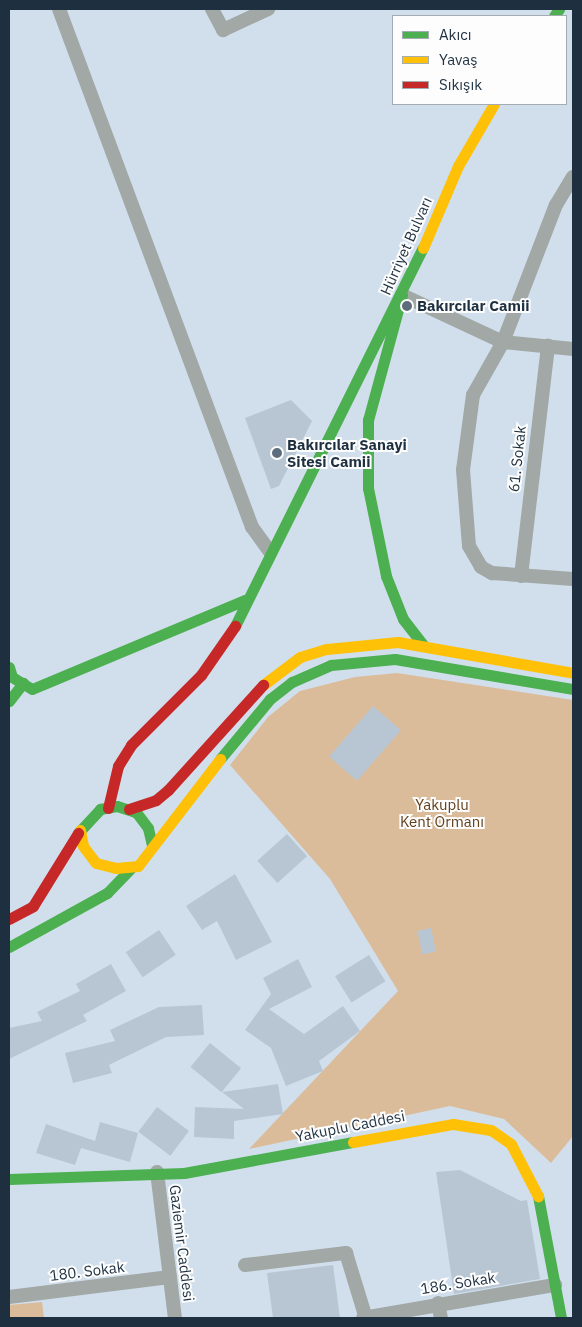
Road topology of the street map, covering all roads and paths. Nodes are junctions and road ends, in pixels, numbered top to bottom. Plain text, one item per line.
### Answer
1 (60, 9) edge
2 (212, 9) edge
3 (268, 9) edge
4 (493, 105) edge
5 (573, 177) edge
6 (402, 295) junction
7 (503, 342) junction
8 (548, 346) junction
9 (573, 349) edge
10 (270, 552) junction
11 (521, 576) junction
12 (573, 580) edge
13 (245, 600) junction
14 (424, 646) junction
15 (9, 667) edge
16 (573, 673) edge
17 (22, 683) junction
18 (573, 689) edge
19 (9, 701) edge
20 (108, 808) junction
21 (129, 809) junction
22 (80, 830) junction
23 (152, 846) junction
24 (130, 869) junction
25 (9, 919) edge
26 (9, 947) edge
27 (157, 1172) junction
28 (9, 1179) edge
29 (245, 1265) dead end
30 (170, 1277) junction
31 (555, 1285) junction
32 (9, 1297) edge
33 (438, 1303) junction
34 (364, 1317) edge
35 (175, 1318) edge
36 (441, 1318) edge
37 (561, 1318) edge

1 - 10 street
2 - 3 street
4 - 6 main road, Hürriyet Bulvarı
5 - 7 street
6 - 7 street
6 - 10 main road, Hürriyet Bulvarı
6 - 14 main road
7 - 8 street
7 - 11 street
8 - 9 street
8 - 11 street, 61. Sokak
10 - 13 main road, Hürriyet Bulvarı
11 - 12 street
13 - 17 main road
13 - 20 main road, Hürriyet Bulvarı
14 - 16 main road
14 - 21 main road
15 - 17 main road
17 - 19 main road
18 - 23 main road
20 - 21 main road
20 - 22 main road
21 - 23 main road
22 - 24 main road
22 - 25 main road
23 - 24 main road
24 - 26 main road
27 - 28 main road, Yakuplu Caddesi
27 - 30 street, Gaziemir Caddesi
27 - 31 main road, Yakuplu Caddesi
29 - 34 street, 186. Sokak
30 - 32 street, 180. Sokak
30 - 35 street, Gaziemir Caddesi
31 - 33 street, 186. Sokak
31 - 37 main road, Yakuplu Caddesi
33 - 34 street, 186. Sokak
33 - 36 street

